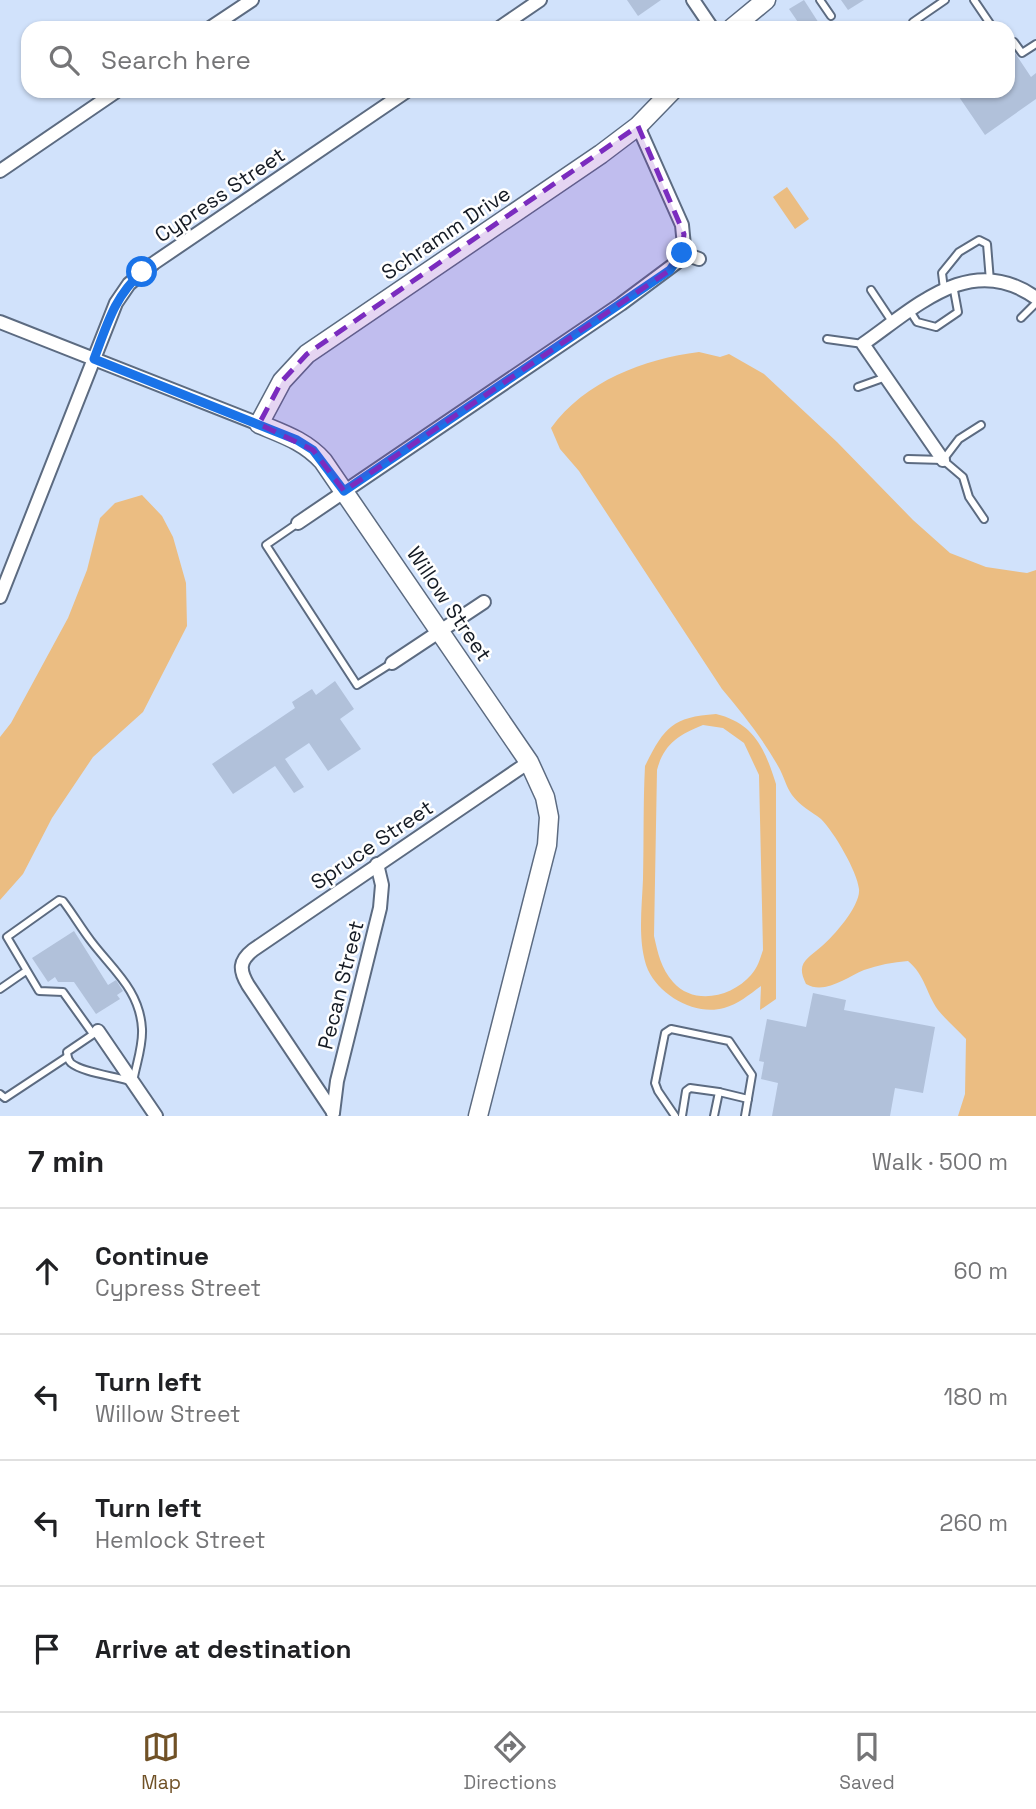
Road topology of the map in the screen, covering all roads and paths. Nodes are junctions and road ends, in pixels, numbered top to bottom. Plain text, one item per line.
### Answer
1 (252, 0) edge
2 (540, 0) edge
3 (693, 0) edge
4 (766, 0) edge
5 (820, 0) edge
6 (945, 0) edge
7 (974, 0) edge
8 (831, 16) dead end
9 (220, 21) edge
10 (509, 21) edge
11 (707, 21) edge
12 (740, 21) edge
13 (914, 21) edge
14 (988, 21) edge
15 (1015, 43) edge
16 (1036, 44) edge
17 (107, 98) edge
18 (397, 98) edge
19 (665, 98) edge
20 (638, 126) junction
21 (0, 171) edge
22 (682, 253) junction
23 (699, 259) dead end
24 (990, 281) junction
25 (948, 287) junction
26 (871, 290) dead end
27 (1036, 299) edge
28 (910, 312) junction
29 (1021, 318) dead end
30 (0, 322) edge
31 (893, 323) junction
32 (827, 339) dead end
33 (863, 344) junction
34 (94, 359) junction
35 (886, 377) junction
36 (858, 387) dead end
37 (259, 424) junction
38 (981, 425) dead end
39 (908, 459) dead end
40 (943, 460) junction
41 (344, 491) junction
42 (984, 519) dead end
43 (298, 523) joint
44 (0, 597) edge
45 (484, 602) dead end
46 (440, 630) junction
47 (392, 663) joint
48 (529, 762) junction
49 (377, 864) junction
50 (26, 971) junction
51 (0, 989) edge
52 (96, 1033) junction
53 (67, 1058) junction
54 (133, 1082) junction
55 (719, 1092) junction
56 (0, 1094) edge
57 (748, 1099) junction
58 (333, 1114) edge
59 (156, 1116) edge
60 (478, 1116) edge
61 (674, 1116) edge
62 (682, 1116) edge
63 (714, 1116) edge
64 (745, 1116) edge

1 - 9 street
2 - 10 street
3 - 11 street
4 - 12 street
5 - 8 lane
6 - 13 lane
7 - 14 lane
15 - 16 lane
17 - 21 street
18 - 34 street, Cypress Street
19 - 20 street, Schramm Drive
20 - 22 street
20 - 37 street, Schramm Drive
22 - 23 street
22 - 41 street
24 - 25 street
24 - 25 lane
24 - 27 street
25 - 28 street
25 - 28 lane
26 - 31 lane
27 - 29 lane
28 - 31 street
30 - 34 street, Willow Street
31 - 33 street
32 - 33 lane
33 - 35 street
34 - 37 street, Willow Street
34 - 44 street, Cypress Street
35 - 36 lane
35 - 40 street
37 - 41 street, Willow Street
38 - 40 lane
39 - 40 lane
40 - 42 lane
41 - 43 street
41 - 46 street, Willow Street
43 - 47 lane
45 - 46 street
46 - 47 street
46 - 48 street, Willow Street
48 - 49 street, Spruce Street
48 - 60 street, Willow Street
49 - 58 street, Pecan Street
49 - 58 street, Spruce Street
50 - 51 lane
50 - 52 lane
50 - 54 lane
52 - 53 lane
52 - 54 street
53 - 54 lane
53 - 56 lane
54 - 59 street
55 - 57 lane
55 - 62 lane
55 - 63 lane
57 - 61 lane
57 - 64 lane

